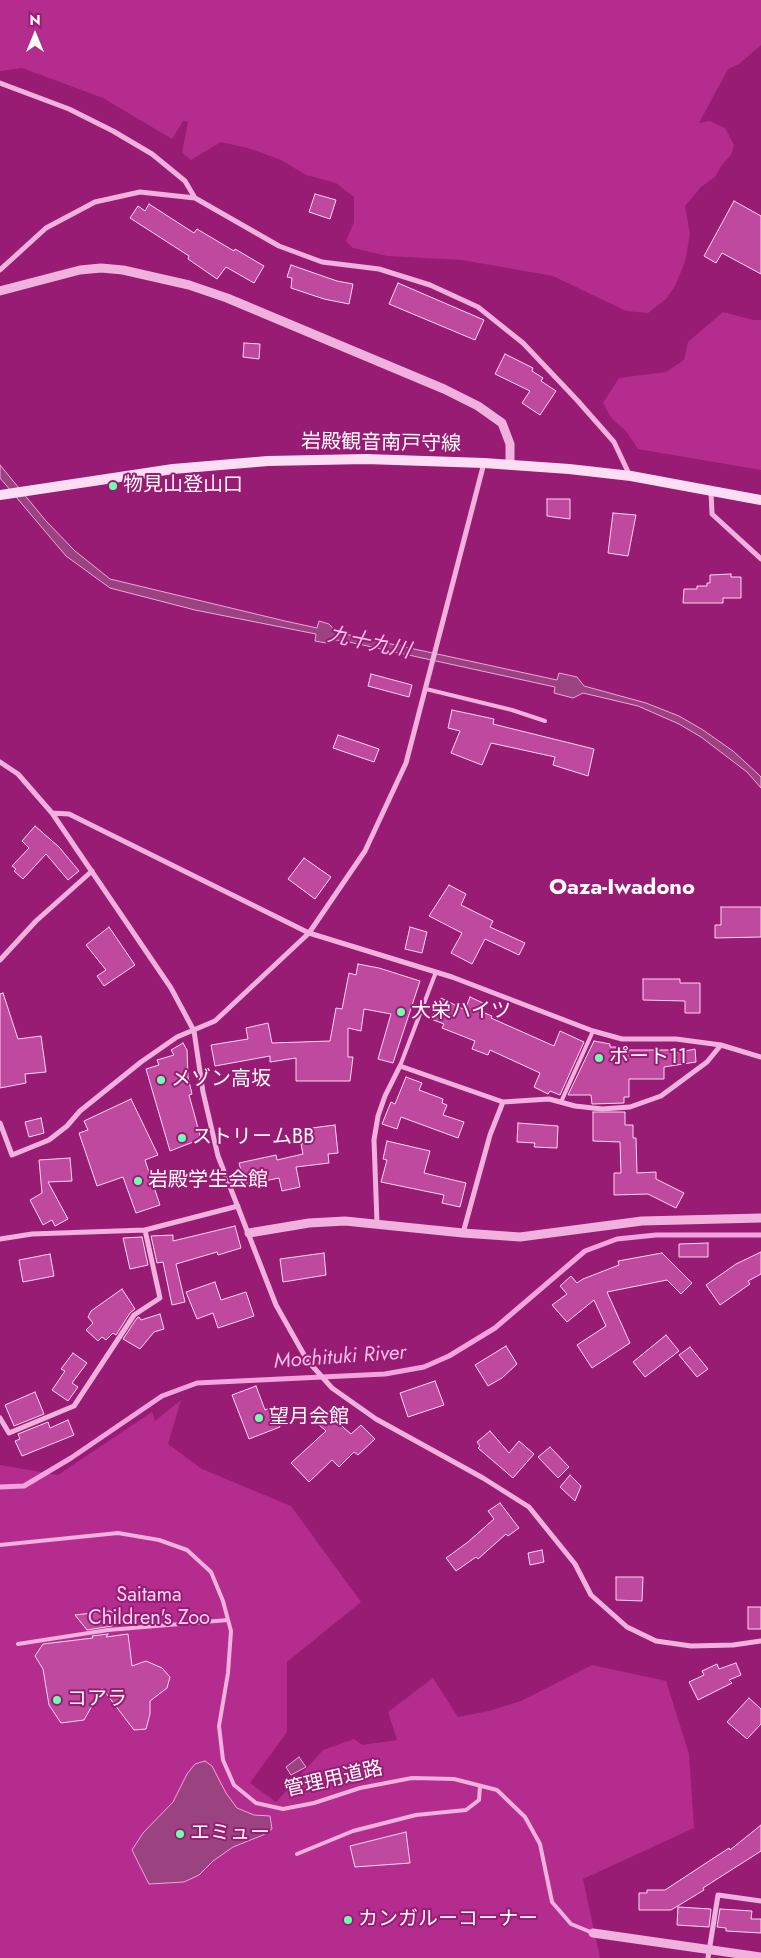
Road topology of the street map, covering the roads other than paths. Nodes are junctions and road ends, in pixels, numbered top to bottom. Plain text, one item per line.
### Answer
1 (0, 83) edge
2 (195, 198) junction
3 (0, 270) edge
4 (0, 291) edge
5 (484, 463) junction
6 (510, 464) junction
7 (630, 476) junction
8 (710, 489) junction
9 (0, 496) edge
10 (761, 500) edge
11 (761, 559) edge
12 (426, 689) junction
13 (545, 721) dead end
14 (0, 762) edge
15 (52, 813) junction
16 (92, 871) junction
17 (309, 933) junction
18 (0, 960) edge
19 (436, 972) junction
20 (194, 1030) junction
21 (593, 1031) junction
22 (721, 1045) junction
23 (761, 1057) edge
24 (400, 1066) junction
25 (503, 1102) junction
26 (561, 1102) junction
27 (0, 1123) edge
28 (238, 1206) junction
29 (761, 1218) edge
30 (377, 1223) junction
31 (144, 1230) junction
32 (249, 1232) junction
33 (463, 1233) junction
34 (0, 1239) edge
35 (0, 1418) edge
36 (0, 1544) edge
37 (228, 1620) junction
38 (761, 1641) edge
39 (18, 1644) dead end
40 (480, 1786) junction
41 (297, 1854) dead end
42 (761, 1901) edge
43 (593, 1933) joint
44 (709, 1954) edge
45 (761, 1957) edge

1 - 2 street
2 - 3 street
2 - 7 street
4 - 6 street
5 - 6 main road, 岩殿観音南戸守線
5 - 9 main road, 岩殿観音南戸守線
5 - 12 street
6 - 7 main road, 岩殿観音南戸守線
7 - 8 main road, 岩殿観音南戸守線
8 - 10 main road, 岩殿観音南戸守線
8 - 11 street
12 - 13 lane
12 - 17 street
14 - 15 street
15 - 16 street
15 - 17 street
16 - 18 street
16 - 20 street
17 - 19 street
17 - 20 street
19 - 21 street
19 - 24 lane
20 - 27 street
20 - 28 street
21 - 22 street
21 - 26 lane
22 - 23 street
22 - 26 street
24 - 25 street
24 - 30 street
25 - 26 street
25 - 33 street
28 - 31 street
28 - 32 street
29 - 33 street
30 - 32 street
30 - 33 street
31 - 34 street
31 - 35 street
32 - 38 street
36 - 37 lane, 管理用道路
37 - 39 lane
37 - 40 lane, 管理用道路
40 - 41 lane
40 - 43 lane, 管理用道路
42 - 44 street
43 - 44 street
44 - 45 street

